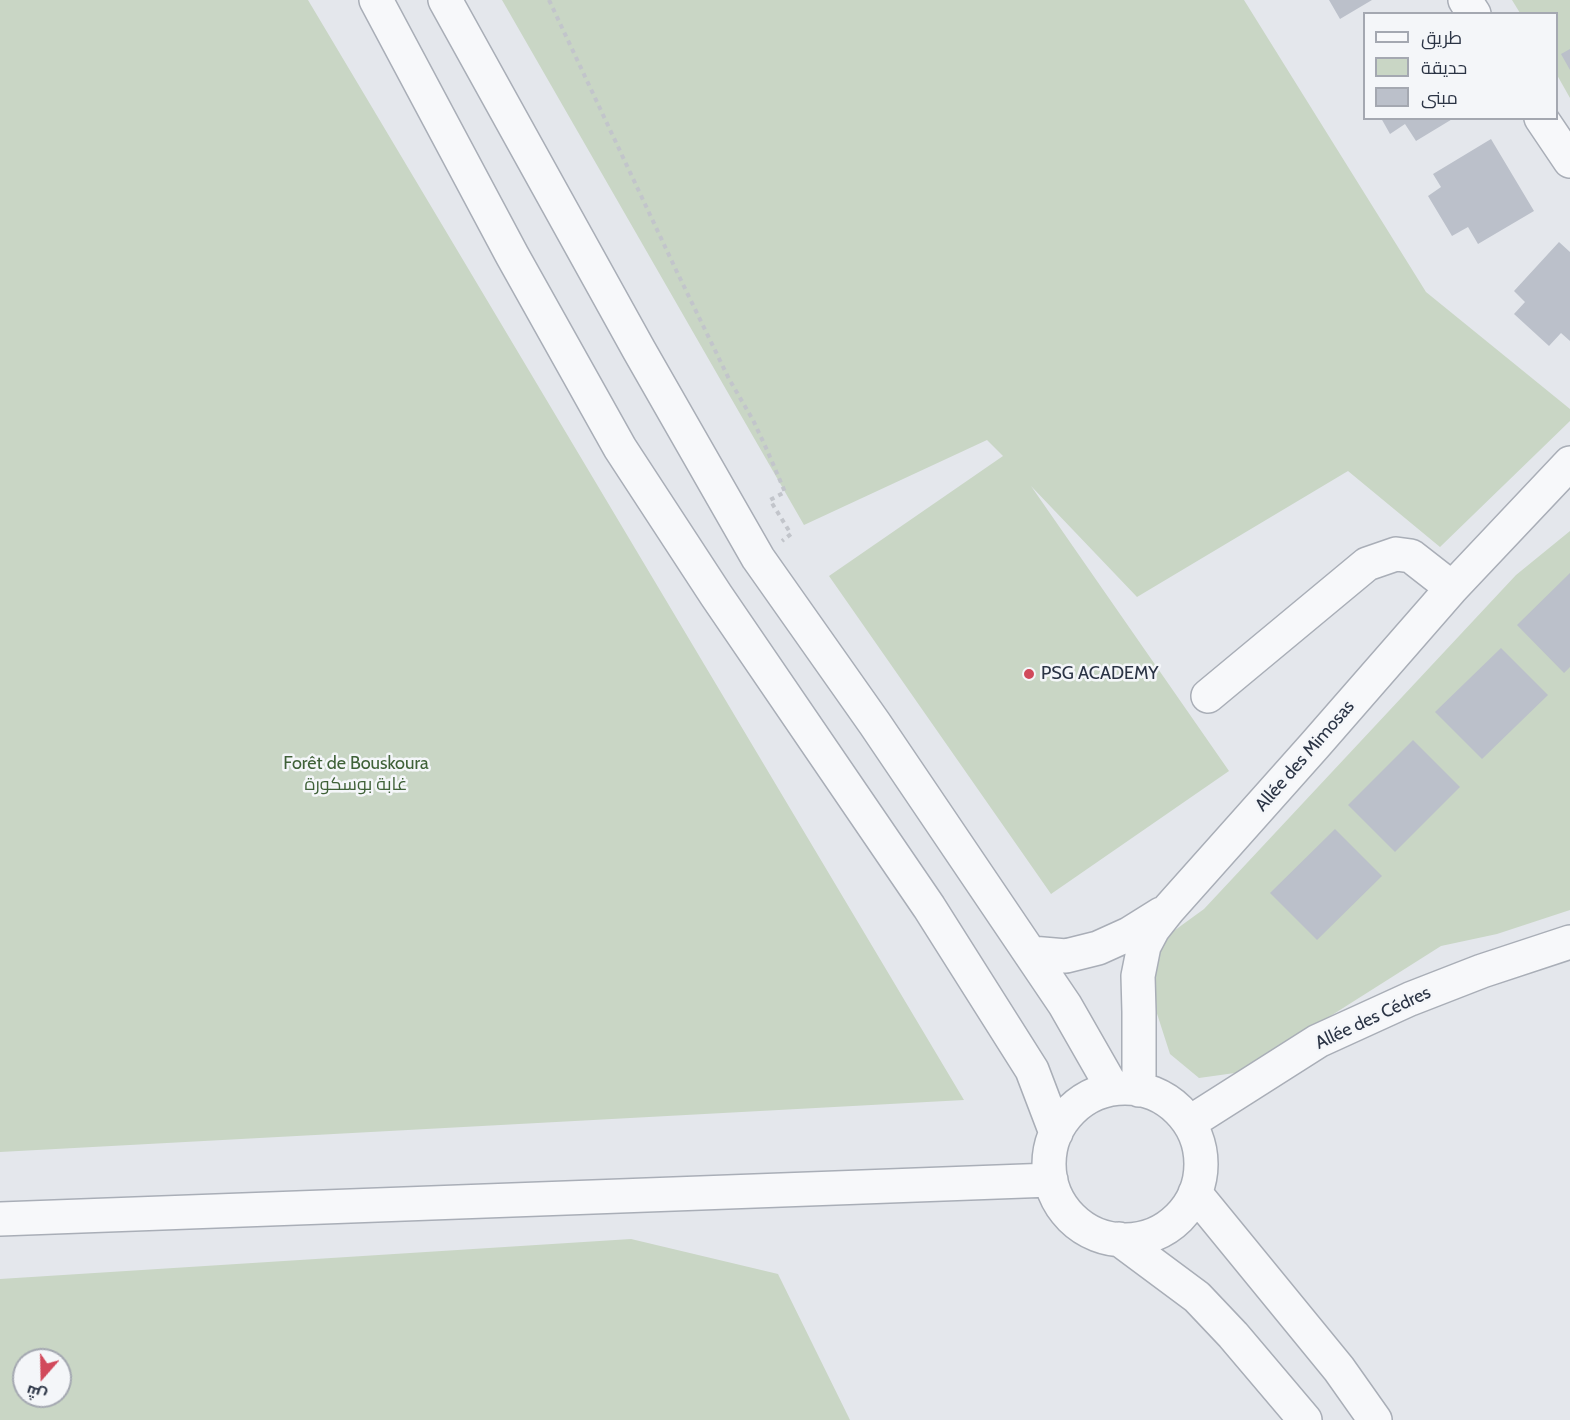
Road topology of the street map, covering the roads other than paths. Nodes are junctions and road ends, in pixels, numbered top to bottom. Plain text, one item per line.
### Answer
1 (376, 0) edge
2 (445, 0) edge
3 (1542, 120) edge
4 (1570, 161) edge
5 (1570, 463) edge
6 (1452, 588) junction
7 (1208, 696) dead end
8 (1168, 910) junction
9 (1570, 942) edge
10 (1030, 953) junction
11 (1126, 1089) junction
12 (1189, 1123) junction
13 (1056, 1133) junction
14 (1051, 1180) junction
15 (1195, 1193) junction
16 (0, 1219) edge
17 (1119, 1239) junction
18 (1305, 1420) edge
19 (1375, 1420) edge

1 - 13 street
2 - 10 street
3 - 4 street
5 - 6 street, Allée des Mimosas
6 - 7 street
6 - 8 street, Allée des Mimosas
8 - 10 street
8 - 11 street, Allée des Mimosas
9 - 12 street, Allée des Cédres
10 - 11 street
11 - 12 street
11 - 13 street
12 - 15 street
13 - 14 street
14 - 16 street
14 - 17 street
15 - 17 street
15 - 19 street
17 - 18 street

